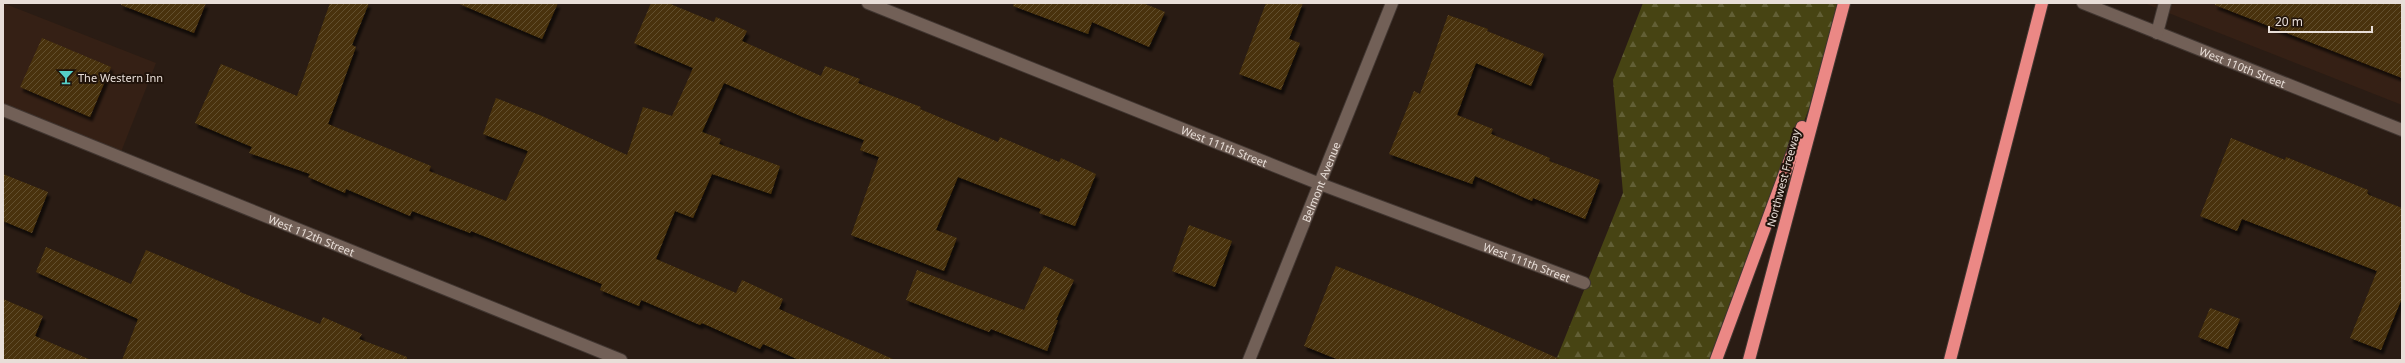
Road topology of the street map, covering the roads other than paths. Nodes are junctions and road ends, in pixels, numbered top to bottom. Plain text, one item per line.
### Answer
1 (868, 3) edge
2 (1392, 3) edge
3 (1844, 3) edge
4 (2042, 3) edge
5 (2083, 3) edge
6 (2165, 3) edge
7 (2157, 33) junction
8 (1826, 62) junction
9 (3, 110) edge
10 (2402, 130) edge
11 (1320, 184) junction
12 (1584, 283) dead end
13 (621, 360) edge
14 (1248, 360) edge
15 (1716, 360) edge
16 (1749, 360) edge
17 (1950, 360) edge

1 - 11 street, West 111th Street
2 - 11 street, Belmont Avenue
3 - 8 highway, Northwest Freeway
4 - 17 highway
5 - 7 street, West 110th Street
6 - 7 street
7 - 10 street, West 110th Street
8 - 15 highway
8 - 16 highway, Northwest Freeway
9 - 13 street, West 112th Street
11 - 12 street, West 111th Street
11 - 14 street, Belmont Avenue

